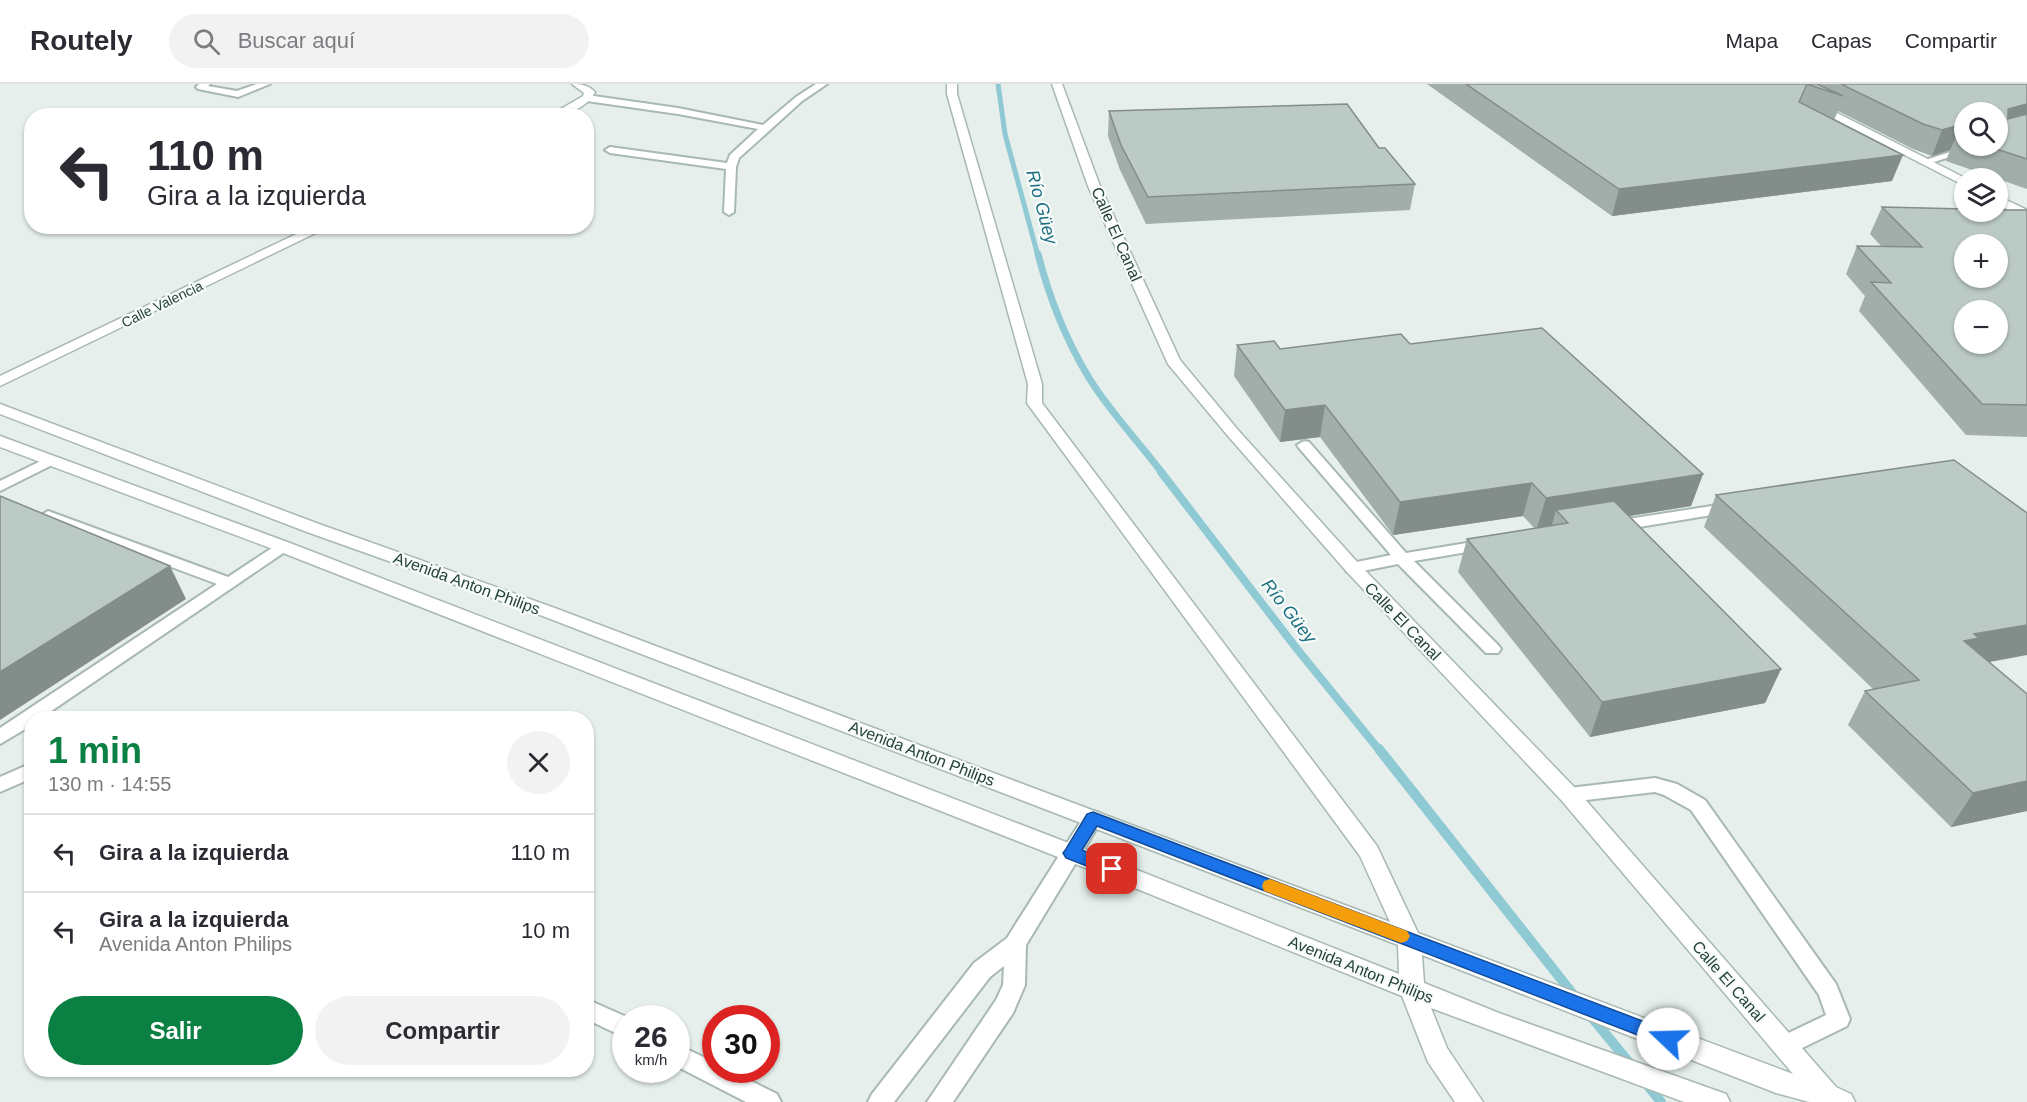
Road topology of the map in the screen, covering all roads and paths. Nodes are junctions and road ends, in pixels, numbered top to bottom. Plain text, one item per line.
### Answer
1 (205, 84) edge
2 (265, 84) edge
3 (577, 84) edge
4 (822, 84) edge
5 (952, 84) edge
6 (1057, 84) edge
7 (1772, 84) edge
8 (589, 95) junction
9 (567, 108) edge
10 (765, 128) junction
11 (610, 150) dead end
12 (1954, 153) edge
13 (1924, 162) junction
14 (731, 167) junction
15 (1954, 177) edge
16 (2008, 205) edge
17 (729, 212) dead end
18 (2027, 215) edge
19 (307, 234) edge
20 (0, 382) edge
21 (0, 410) edge
22 (0, 441) edge
23 (1304, 445) dead end
24 (49, 461) junction
25 (0, 487) edge
26 (1746, 505) edge
27 (33, 511) edge
28 (1596, 529) edge
29 (1505, 543) edge
30 (284, 547) junction
31 (1402, 558) junction
32 (1353, 568) junction
33 (230, 583) junction
34 (1492, 649) dead end
35 (39, 711) edge
36 (24, 721) edge
37 (0, 737) edge
38 (24, 774) edge
39 (0, 785) edge
40 (1569, 795) junction
41 (1093, 818) junction
42 (1071, 853) junction
43 (1408, 939) junction
44 (1015, 944) junction
45 (1412, 990) junction
46 (594, 1012) edge
47 (612, 1021) edge
48 (1784, 1046) junction
49 (690, 1061) edge
50 (1835, 1100) edge
51 (769, 1102) edge
52 (880, 1102) edge
53 (939, 1102) edge
54 (1470, 1102) edge
55 (1717, 1102) edge

1 - 2 lane
3 - 8 street
4 - 10 lane
5 - 43 street
6 - 32 street, Calle El Canal
7 - 13 street
8 - 9 street
8 - 10 lane
10 - 14 lane
11 - 14 lane
12 - 13 lane
13 - 15 street
14 - 17 lane
16 - 18 street
19 - 20 street, Calle Valencia
21 - 41 street, Avenida Anton Philips
22 - 24 street, Avenida Anton Philips
23 - 31 lane
24 - 25 lane
24 - 30 street, Avenida Anton Philips
26 - 28 lane
27 - 33 lane
29 - 31 lane
30 - 33 lane
30 - 42 street, Avenida Anton Philips
31 - 32 lane
31 - 34 lane
32 - 40 street, Calle El Canal
33 - 35 lane
36 - 37 lane
38 - 39 lane
40 - 48 street, Calle El Canal
40 - 48 lane
41 - 42 lane
41 - 43 street, Avenida Anton Philips
42 - 44 lane
42 - 45 street, Avenida Anton Philips
43 - 45 street
43 - 50 street, Avenida Anton Philips
44 - 52 lane
44 - 53 lane
45 - 54 street
45 - 55 street, Avenida Anton Philips
46 - 47 lane
48 - 50 street, Calle El Canal
49 - 51 lane

